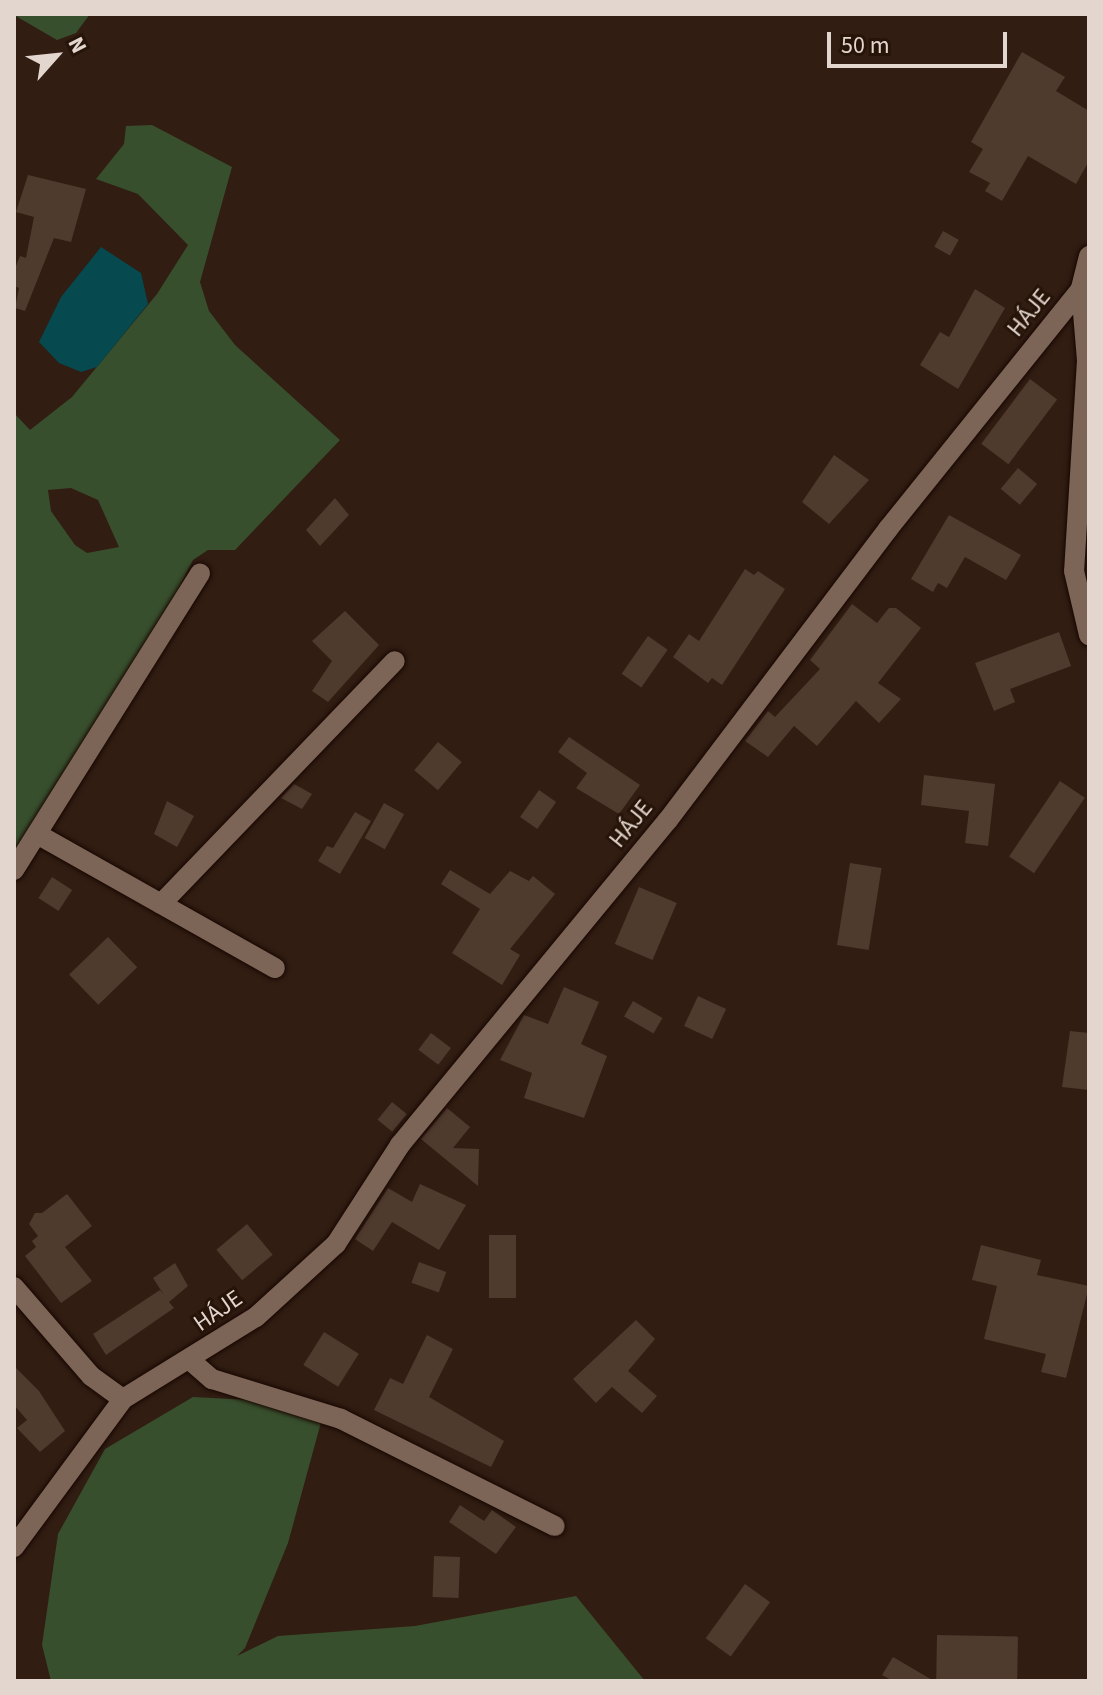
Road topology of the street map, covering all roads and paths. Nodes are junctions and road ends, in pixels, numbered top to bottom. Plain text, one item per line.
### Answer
1 (1089, 256) edge
2 (1081, 289) junction
3 (200, 574) dead end
4 (1089, 635) edge
5 (395, 661) dead end
6 (37, 834) junction
7 (14, 870) edge
8 (161, 904) junction
9 (275, 968) dead end
10 (14, 1287) edge
11 (191, 1361) junction
12 (123, 1399) junction
13 (555, 1526) dead end
14 (14, 1547) edge

1 - 2 street, HÁJE
2 - 4 street, HÁJE
2 - 11 street, HÁJE
3 - 6 street
5 - 8 street
6 - 7 street
6 - 8 street
8 - 9 street
10 - 12 street
11 - 12 street, HÁJE
11 - 13 street, HÁJE
12 - 14 street

